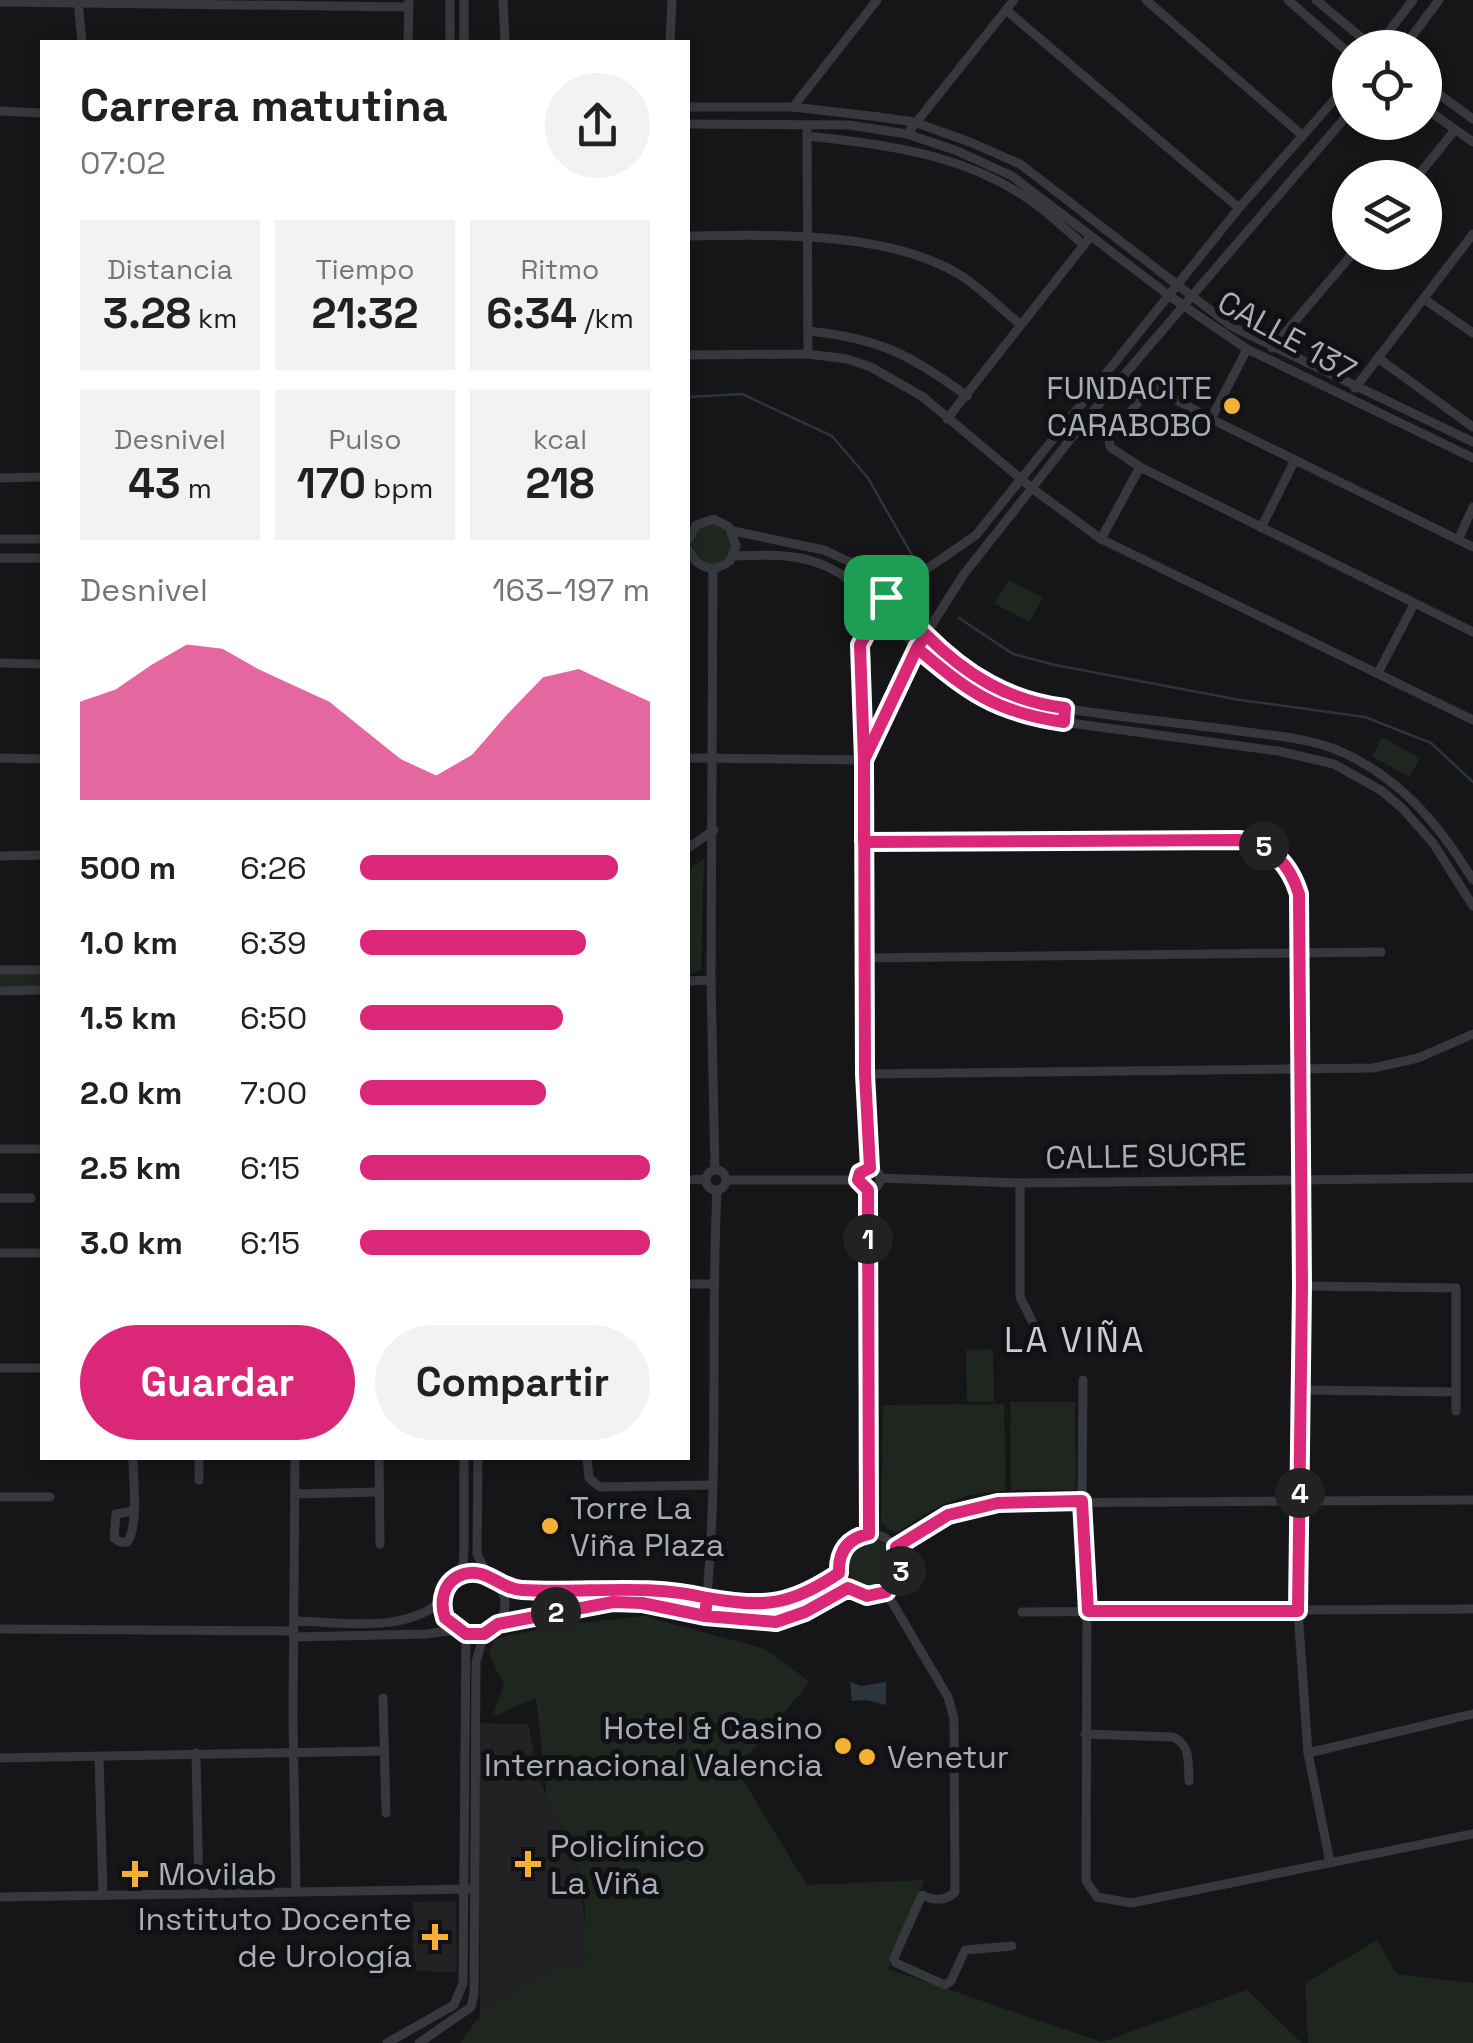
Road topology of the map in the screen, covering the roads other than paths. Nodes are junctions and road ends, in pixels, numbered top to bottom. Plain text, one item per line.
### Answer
1 (450, 0) edge
2 (464, 0) edge
3 (503, 0) edge
4 (672, 0) edge
5 (877, 0) edge
6 (1014, 0) edge
7 (1146, 0) edge
8 (1288, 0) edge
9 (1316, 0) edge
10 (1413, 0) edge
11 (1439, 0) edge
12 (0, 2) edge
13 (78, 2) edge
14 (174, 2) edge
15 (282, 2) edge
16 (409, 3) edge
17 (1006, 10) junction
18 (1353, 30) edge
19 (1389, 30) edge
20 (1417, 30) edge
21 (1332, 38) edge
22 (82, 40) edge
23 (408, 40) edge
24 (450, 40) edge
25 (464, 40) edge
26 (505, 40) edge
27 (670, 40) edge
28 (1442, 96) edge
29 (1332, 103) edge
30 (690, 107) edge
31 (793, 108) junction
32 (0, 112) edge
33 (40, 112) edge
34 (1473, 119) edge
35 (1442, 120) edge
36 (914, 122) junction
37 (807, 123) junction
38 (690, 124) edge
39 (1455, 130) junction
40 (1332, 133) edge
41 (907, 134) junction
42 (807, 136) junction
43 (1303, 136) junction
44 (1473, 142) edge
45 (1431, 160) edge
46 (1239, 208) junction
47 (805, 234) junction
48 (1092, 235) junction
49 (1473, 235) edge
50 (690, 236) edge
51 (1084, 245) junction
52 (1339, 270) edge
53 (1181, 284) junction
54 (1193, 294) junction
55 (1171, 297) junction
56 (1424, 299) junction
57 (1184, 307) junction
58 (1020, 324) junction
59 (808, 331) junction
60 (1473, 333) edge
61 (1272, 348) junction
62 (1247, 349) junction
63 (808, 354) junction
64 (690, 355) edge
65 (1378, 358) junction
66 (1354, 388) junction
67 (967, 396) junction
68 (947, 419) junction
69 (1211, 419) junction
70 (1473, 426) edge
71 (1473, 442) edge
72 (1473, 458) edge
73 (1295, 460) junction
74 (1140, 466) junction
75 (0, 478) edge
76 (40, 478) edge
77 (1022, 480) junction
78 (1033, 489) junction
79 (1473, 507) edge
80 (1260, 528) junction
81 (733, 531) junction
82 (690, 533) edge
83 (0, 539) edge
84 (1101, 539) junction
85 (40, 540) edge
86 (1458, 540) junction
87 (1473, 547) edge
88 (734, 556) junction
89 (0, 558) edge
90 (40, 558) edge
91 (690, 559) edge
92 (712, 569) junction
93 (858, 588) junction
94 (886, 597) junction
95 (1414, 604) junction
96 (881, 611) junction
97 (1473, 632) edge
98 (926, 635) junction
99 (860, 645) junction
100 (917, 648) junction
101 (0, 664) edge
102 (40, 664) edge
103 (1378, 673) junction
104 (1065, 708) junction
105 (1473, 720) edge
106 (1064, 722) junction
107 (0, 758) edge
108 (690, 758) edge
109 (713, 758) junction
110 (40, 760) edge
111 (864, 760) junction
112 (714, 830) junction
113 (864, 842) junction
114 (690, 847) edge
115 (1456, 851) junction
116 (40, 855) edge
117 (0, 856) edge
118 (1442, 859) junction
119 (1473, 880) edge
120 (1473, 906) edge
121 (1381, 952) dead end
122 (1300, 953) junction
123 (865, 958) junction
124 (0, 970) edge
125 (40, 970) edge
126 (690, 980) edge
127 (712, 980) junction
128 (40, 990) edge
129 (0, 991) edge
130 (1473, 1034) edge
131 (1300, 1069) junction
132 (865, 1074) junction
133 (40, 1149) edge
134 (0, 1150) edge
135 (870, 1168) junction
136 (715, 1170) junction
137 (880, 1178) junction
138 (1473, 1178) edge
139 (706, 1179) junction
140 (1301, 1179) junction
141 (690, 1180) edge
142 (726, 1180) junction
143 (858, 1180) junction
144 (1020, 1183) junction
145 (717, 1190) junction
146 (868, 1190) junction
147 (0, 1198) edge
148 (31, 1198) dead end
149 (40, 1253) edge
150 (0, 1254) edge
151 (690, 1284) edge
152 (712, 1284) junction
153 (1302, 1286) junction
154 (1032, 1321) dead end
155 (0, 1368) edge
156 (40, 1368) edge
157 (1083, 1380) dead end
158 (1302, 1390) junction
159 (1456, 1392) junction
160 (1456, 1411) dead end
161 (133, 1460) edge
162 (199, 1460) edge
163 (295, 1460) edge
164 (380, 1460) edge
165 (464, 1460) edge
166 (478, 1460) edge
167 (587, 1460) edge
168 (200, 1480) dead end
169 (712, 1485) junction
170 (380, 1492) junction
171 (295, 1494) junction
172 (0, 1497) edge
173 (50, 1497) dead end
174 (1300, 1500) junction
175 (1473, 1500) edge
176 (1082, 1501) junction
177 (134, 1511) dead end
178 (869, 1534) junction
179 (380, 1544) dead end
180 (896, 1547) junction
181 (839, 1573) junction
182 (456, 1577) junction
183 (492, 1579) junction
184 (848, 1588) junction
185 (886, 1592) junction
186 (707, 1598) junction
187 (442, 1601) junction
188 (1473, 1609) edge
189 (1088, 1611) junction
190 (1298, 1611) junction
191 (1022, 1612) dead end
192 (705, 1616) junction
193 (498, 1624) junction
194 (0, 1630) edge
195 (294, 1630) junction
196 (462, 1632) junction
197 (484, 1634) junction
198 (383, 1698) dead end
199 (1473, 1714) edge
200 (1086, 1734) junction
201 (294, 1751) junction
202 (384, 1751) junction
203 (1308, 1753) junction
204 (196, 1754) junction
205 (99, 1756) junction
206 (0, 1758) edge
207 (1188, 1781) dead end
208 (386, 1813) dead end
209 (1473, 1834) edge
210 (1330, 1862) junction
211 (469, 1890) junction
212 (296, 1892) junction
213 (199, 1894) junction
214 (102, 1896) junction
215 (0, 1897) edge
216 (1012, 1946) dead end
217 (388, 2043) edge
218 (419, 2043) edge

1 - 24 street
2 - 25 street
3 - 26 street
4 - 27 street
5 - 31 street
6 - 17 street
7 - 43 street
8 - 21 street
9 - 18 street
10 - 19 street
11 - 20 street
12 - 13 street
13 - 14 street
13 - 22 street
14 - 15 street
15 - 16 street
16 - 23 street
17 - 36 street
17 - 46 street
28 - 34 street
29 - 43 street
30 - 31 street
31 - 36 street
32 - 33 street
35 - 39 street
36 - 41 street
36 - 53 street
37 - 38 street, CALLE 137
37 - 41 street, CALLE 137
37 - 42 street
39 - 44 street
39 - 45 street
40 - 54 street
41 - 48 street, CALLE 137
42 - 47 street
42 - 51 street
43 - 46 street
46 - 53 street
47 - 50 street
47 - 58 street
47 - 59 street
48 - 51 street
48 - 55 street, CALLE 137
49 - 56 street
51 - 58 street
52 - 61 street
53 - 54 street
53 - 55 street
54 - 57 street
54 - 61 street
55 - 57 street, CALLE 137
55 - 77 street
56 - 60 street
56 - 65 street
57 - 62 street, CALLE 137
57 - 78 street
58 - 67 street
59 - 63 street
59 - 67 street
61 - 66 street
62 - 69 street
62 - 72 street, CALLE 137
63 - 64 street
63 - 68 street
65 - 66 street
65 - 70 street
66 - 71 street
67 - 68 street
68 - 77 street
69 - 73 street
69 - 74 street
73 - 80 street
73 - 86 street
74 - 80 street
74 - 84 street
75 - 76 street
77 - 78 street
77 - 94 street
78 - 84 street
78 - 98 street
79 - 86 street
80 - 95 street
81 - 82 street
81 - 88 street
81 - 94 street
83 - 85 street
84 - 103 street
86 - 87 street
88 - 92 street
88 - 93 street
89 - 90 street
91 - 92 street
92 - 109 street
93 - 96 street
93 - 99 street
94 - 96 street
94 - 98 street
95 - 97 street
95 - 103 street
96 - 99 street
96 - 100 street
98 - 100 street
98 - 104 street
99 - 111 street
100 - 106 street
100 - 111 street
101 - 102 street
103 - 105 street
104 - 106 street
104 - 115 street
106 - 118 street
107 - 110 street
108 - 109 street
109 - 111 street
109 - 112 street
111 - 113 street
112 - 114 street
112 - 127 street
113 - 122 street
113 - 123 street
115 - 118 street
115 - 119 street
116 - 117 street
118 - 120 street
121 - 122 street
122 - 123 street
122 - 131 street
123 - 132 street
124 - 125 street
126 - 127 street
127 - 136 street
128 - 129 street
130 - 131 street
131 - 132 street
131 - 140 street
132 - 135 street
133 - 134 street
135 - 137 street
135 - 143 street
136 - 139 street
136 - 142 street
137 - 144 street, CALLE SUCRE
137 - 146 street
138 - 140 street, CALLE SUCRE
139 - 141 street
139 - 145 street
140 - 144 street, CALLE SUCRE
140 - 153 street
142 - 143 street
142 - 145 street
143 - 146 street
144 - 154 street
145 - 152 street
146 - 178 street
147 - 148 street
149 - 150 street
151 - 152 street
152 - 169 street
153 - 158 street
153 - 159 street
155 - 156 street
157 - 176 street
158 - 159 street
158 - 174 street
159 - 160 street
161 - 177 street
162 - 168 street
163 - 171 street
164 - 170 street
165 - 182 street
166 - 183 street
167 - 169 street
169 - 186 street
170 - 171 street
170 - 179 street
171 - 195 street
172 - 173 street
174 - 175 street
174 - 176 street
174 - 190 street
176 - 180 street
176 - 189 street
178 - 180 street
178 - 181 street
180 - 185 street
181 - 184 street
181 - 186 street
182 - 183 street
182 - 187 street
183 - 186 street
183 - 193 street
184 - 185 street
184 - 192 street
185 - 216 street
186 - 192 street
187 - 195 street
187 - 196 street
188 - 190 street
189 - 190 street
189 - 191 street
189 - 200 street
190 - 203 street
192 - 193 street
193 - 197 street
194 - 195 street
195 - 196 street
195 - 201 street
196 - 197 street
196 - 211 street
197 - 211 street
198 - 202 street
199 - 203 street
200 - 207 street
200 - 210 street
201 - 202 street
201 - 204 street
201 - 212 street
202 - 208 street
203 - 210 street
204 - 205 street
204 - 213 street
205 - 206 street
205 - 214 street
209 - 210 street
211 - 212 street
211 - 217 street
211 - 218 street
212 - 213 street
213 - 214 street
214 - 215 street

